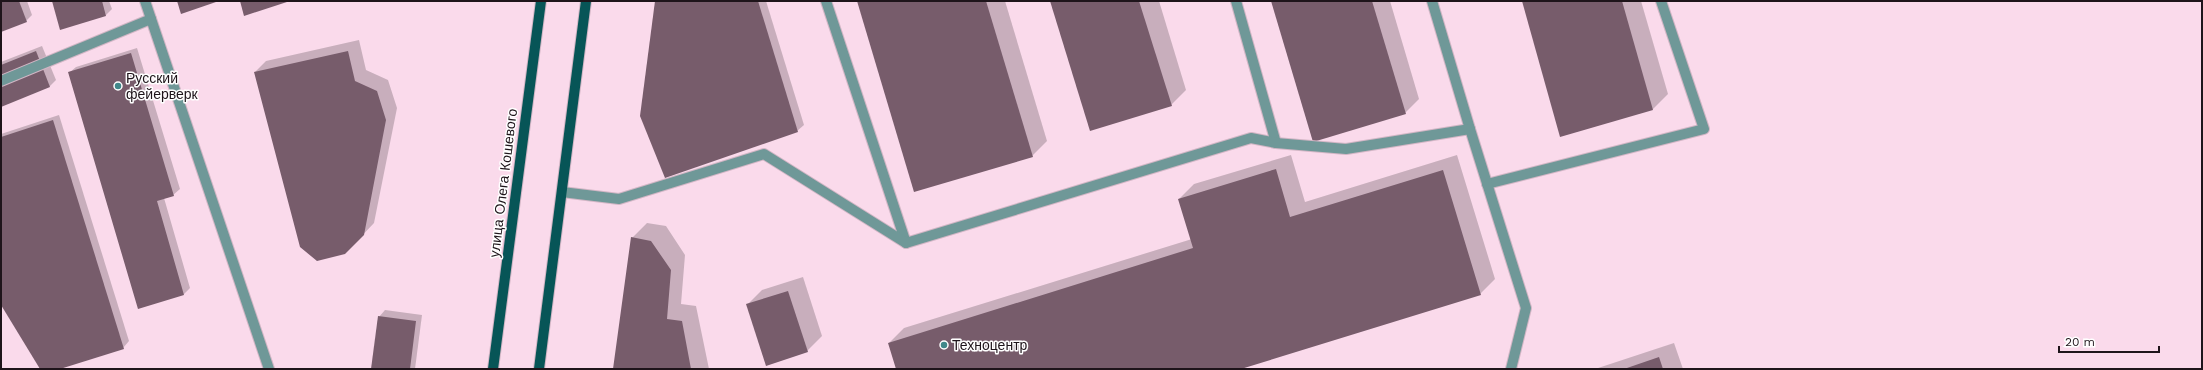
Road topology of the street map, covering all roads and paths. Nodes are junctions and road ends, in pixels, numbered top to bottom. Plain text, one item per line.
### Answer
1 (145, 1) edge
2 (541, 1) edge
3 (586, 1) edge
4 (826, 1) edge
5 (1236, 1) edge
6 (1432, 1) edge
7 (1661, 1) edge
8 (151, 19) junction
9 (1, 80) edge
10 (1470, 129) junction
11 (1276, 143) junction
12 (1487, 184) junction
13 (562, 192) junction
14 (906, 243) junction
15 (268, 369) edge
16 (493, 369) edge
17 (539, 369) edge
18 (1511, 369) edge

1 - 8 lane
2 - 16 main road, улица Олега Кошевого
3 - 13 main road
4 - 14 lane
5 - 11 lane
6 - 10 lane
7 - 12 lane
8 - 9 lane
8 - 15 lane
10 - 11 lane
10 - 12 lane
11 - 14 lane
12 - 18 lane
13 - 14 lane
13 - 17 main road

